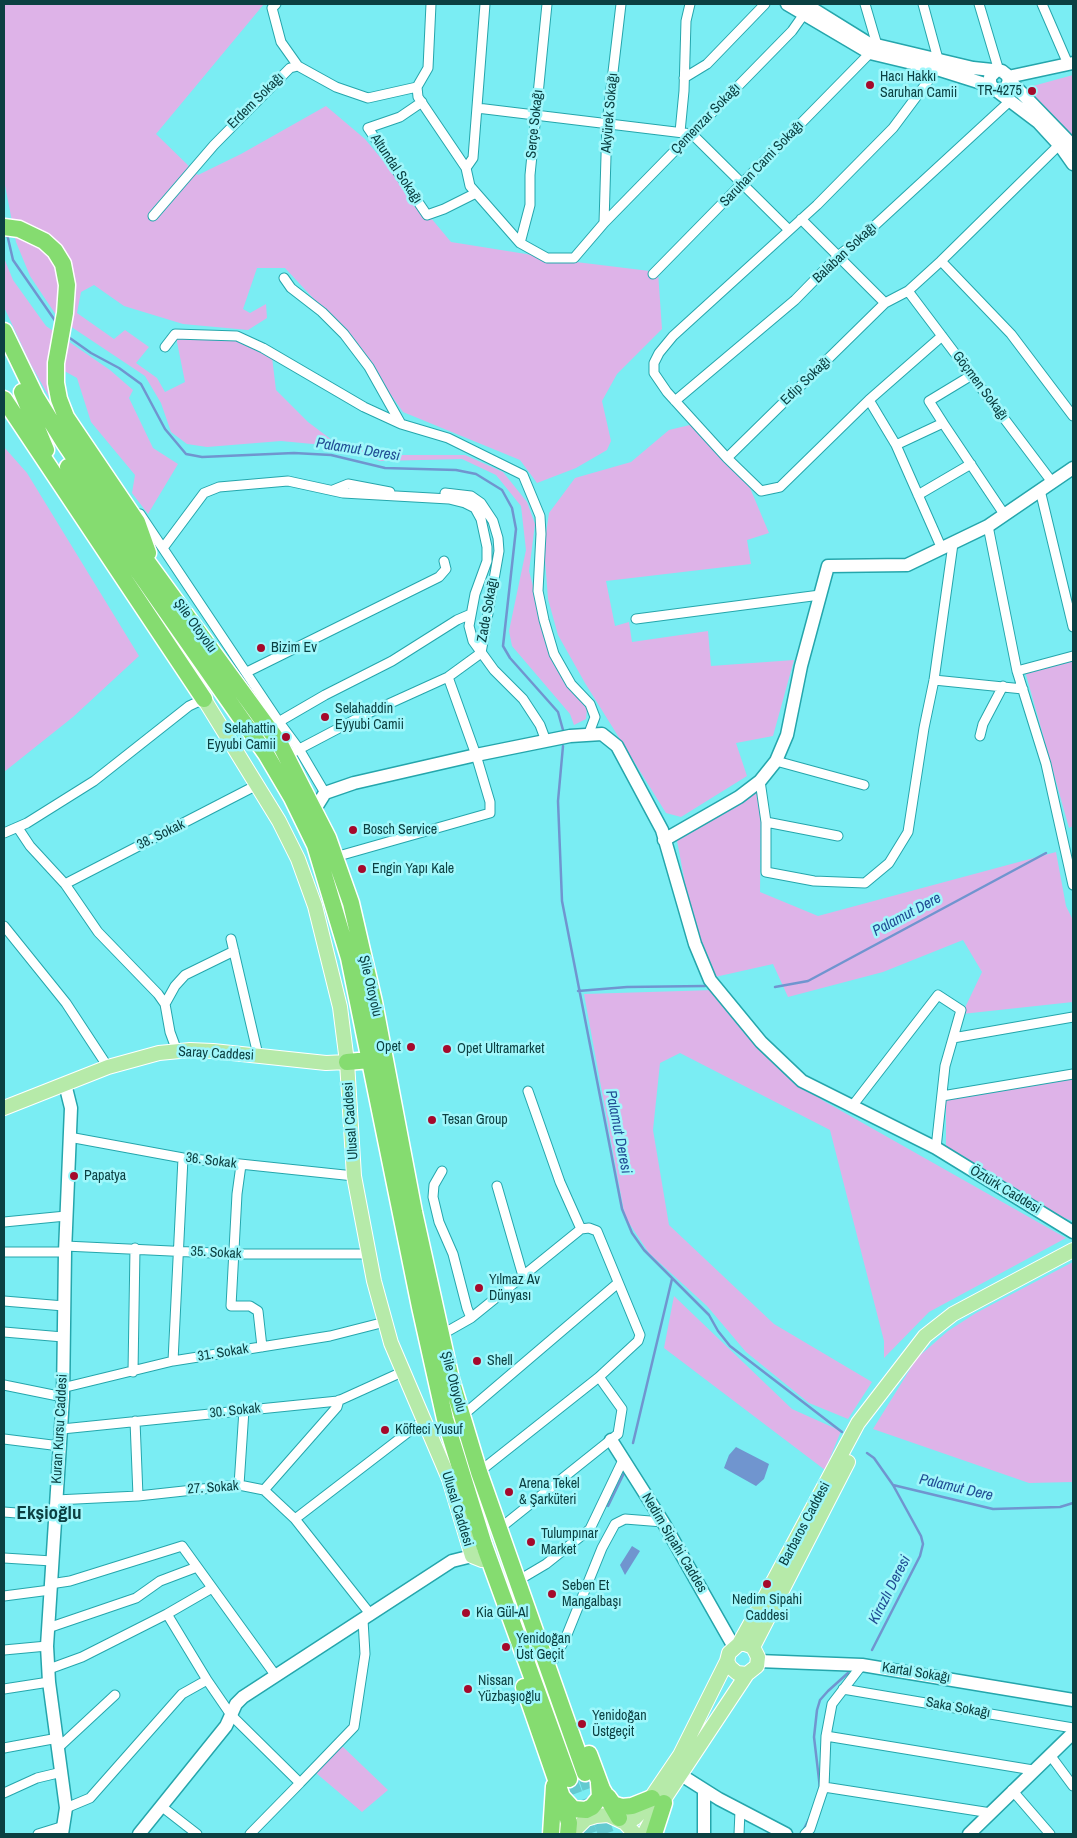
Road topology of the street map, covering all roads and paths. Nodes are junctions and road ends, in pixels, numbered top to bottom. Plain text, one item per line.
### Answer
1 (276, 4) edge
2 (431, 4) edge
3 (485, 4) edge
4 (547, 4) edge
5 (620, 4) edge
6 (690, 4) edge
7 (765, 4) edge
8 (787, 4) edge
9 (866, 4) edge
10 (923, 4) edge
11 (980, 4) edge
12 (1042, 4) edge
13 (807, 7) edge
14 (874, 49) junction
15 (937, 64) junction
16 (1071, 64) edge
17 (298, 66) junction
18 (1003, 75) junction
19 (684, 78) junction
20 (417, 87) junction
21 (992, 87) junction
22 (1011, 100) junction
23 (422, 102) junction
24 (477, 108) junction
25 (535, 114) junction
26 (607, 123) junction
27 (680, 132) junction
28 (692, 134) junction
29 (1059, 145) junction
30 (1073, 146) edge
31 (1073, 164) edge
32 (466, 168) junction
33 (743, 184) junction
34 (476, 193) junction
35 (153, 216) dead end
36 (801, 219) junction
37 (604, 223) junction
38 (4, 227) edge
39 (789, 230) junction
40 (520, 243) junction
41 (838, 255) junction
42 (941, 260) junction
43 (653, 274) dead end
44 (284, 278) dead end
45 (908, 291) junction
46 (885, 303) junction
47 (4, 331) edge
48 (942, 336) junction
49 (165, 347) dead end
50 (4, 354) edge
51 (972, 374) junction
52 (22, 392) junction
53 (4, 399) edge
54 (869, 400) junction
55 (675, 401) junction
56 (1073, 416) edge
57 (942, 423) junction
58 (401, 424) junction
59 (896, 445) junction
60 (726, 458) junction
61 (971, 464) junction
62 (1073, 468) edge
63 (1052, 482) junction
64 (61, 487) junction
65 (333, 490) junction
66 (1040, 490) junction
67 (918, 495) junction
68 (135, 508) dead end
69 (1004, 514) junction
70 (988, 526) junction
71 (947, 546) junction
72 (163, 548) junction
73 (444, 561) dead end
74 (155, 571) junction
75 (820, 595) junction
76 (471, 614) junction
77 (636, 619) dead end
78 (1073, 626) edge
79 (196, 627) junction
80 (217, 627) junction
81 (480, 653) junction
82 (1073, 656) edge
83 (1017, 671) junction
84 (247, 672) junction
85 (448, 677) junction
86 (934, 680) junction
87 (1003, 686) junction
88 (1023, 689) junction
89 (204, 699) junction
90 (274, 725) junction
91 (589, 734) junction
92 (980, 736) dead end
93 (546, 741) junction
94 (293, 752) junction
95 (476, 755) junction
96 (776, 762) junction
97 (760, 781) junction
98 (864, 785) dead end
99 (257, 786) junction
100 (324, 793) junction
101 (314, 809) junction
102 (766, 822) junction
103 (18, 828) junction
104 (4, 833) edge
105 (838, 836) dead end
106 (664, 840) junction
107 (1069, 844) edge
108 (335, 857) junction
109 (64, 884) junction
110 (1073, 886) edge
111 (4, 926) edge
112 (231, 939) dead end
113 (234, 951) junction
114 (164, 1004) junction
115 (1073, 1018) edge
116 (953, 1038) junction
117 (177, 1051) junction
118 (258, 1055) junction
119 (370, 1060) junction
120 (347, 1062) junction
121 (108, 1067) junction
122 (1073, 1074) edge
123 (65, 1084) junction
124 (528, 1091) dead end
125 (942, 1096) junction
126 (852, 1105) junction
127 (4, 1108) edge
128 (69, 1137) junction
129 (936, 1148) junction
130 (183, 1158) junction
131 (241, 1165) junction
132 (442, 1171) dead end
133 (354, 1176) junction
134 (497, 1186) dead end
135 (66, 1216) junction
136 (4, 1222) edge
137 (581, 1229) junction
138 (1073, 1232) edge
139 (135, 1248) junction
140 (65, 1249) junction
141 (1073, 1250) edge
142 (178, 1251) junction
143 (4, 1252) edge
144 (234, 1254) junction
145 (368, 1254) junction
146 (523, 1276) junction
147 (618, 1283) junction
148 (4, 1301) edge
149 (64, 1306) junction
150 (471, 1318) junction
151 (384, 1322) junction
152 (4, 1332) edge
153 (441, 1335) junction
154 (63, 1337) junction
155 (262, 1347) junction
156 (173, 1361) junction
157 (132, 1372) junction
158 (402, 1372) junction
159 (600, 1377) junction
160 (4, 1385) edge
161 (63, 1393) junction
162 (339, 1400) junction
163 (872, 1404) junction
164 (244, 1410) junction
165 (462, 1416) junction
166 (445, 1419) junction
167 (424, 1420) junction
168 (135, 1421) junction
169 (62, 1429) junction
170 (4, 1439) edge
171 (611, 1440) junction
172 (60, 1446) junction
173 (623, 1460) junction
174 (479, 1472) junction
175 (239, 1485) junction
176 (264, 1490) junction
177 (138, 1496) junction
178 (56, 1500) junction
179 (4, 1512) edge
180 (55, 1516) junction
181 (295, 1519) junction
182 (662, 1522) junction
183 (499, 1529) junction
184 (4, 1558) edge
185 (477, 1558) junction
186 (52, 1561) junction
187 (197, 1567) junction
188 (524, 1577) junction
189 (50, 1587) junction
190 (212, 1588) junction
191 (4, 1596) edge
192 (167, 1614) junction
193 (367, 1618) junction
194 (48, 1628) junction
195 (736, 1645) junction
196 (47, 1646) junction
197 (753, 1647) junction
198 (4, 1650) edge
199 (554, 1659) junction
200 (728, 1661) junction
201 (758, 1661) junction
202 (862, 1665) junction
203 (49, 1669) junction
204 (747, 1674) junction
205 (276, 1676) junction
206 (207, 1680) junction
207 (50, 1682) junction
208 (4, 1689) edge
209 (843, 1689) junction
210 (115, 1695) dead end
211 (1073, 1700) edge
212 (231, 1715) junction
213 (1073, 1728) edge
214 (1073, 1733) edge
215 (826, 1736) junction
216 (58, 1742) junction
217 (4, 1748) edge
218 (1050, 1756) junction
219 (1033, 1770) junction
220 (62, 1772) junction
221 (584, 1772) tunnel mouth
222 (681, 1775) junction
223 (562, 1779) junction
224 (300, 1783) junction
225 (600, 1786) junction
226 (1073, 1786) edge
227 (824, 1787) junction
228 (1012, 1790) junction
229 (704, 1791) junction
230 (4, 1793) edge
231 (562, 1797) junction
232 (658, 1800) junction
233 (161, 1806) junction
234 (66, 1808) junction
235 (740, 1811) junction
236 (991, 1813) junction
237 (622, 1820) junction
238 (63, 1830) edge
239 (38, 1834) edge
240 (139, 1834) edge
241 (197, 1834) edge
242 (250, 1834) edge
243 (551, 1834) edge
244 (569, 1834) edge
245 (635, 1834) edge
246 (644, 1834) edge
247 (654, 1834) edge
248 (704, 1834) edge
249 (739, 1834) edge
250 (786, 1834) edge
251 (805, 1834) edge
252 (969, 1834) edge
253 (1050, 1834) edge

1 - 17 street
2 - 20 street
3 - 24 street
4 - 25 street, Serçe Sokağı
5 - 26 street, Akyürek Sokağı
6 - 19 street
7 - 19 street
8 - 13 street
9 - 14 street
10 - 15 street
11 - 18 street
12 - 16 street
13 - 14 street
13 - 28 street, Çemenzar Sokağı
14 - 15 street
14 - 33 street, Saruhan Cami Sokağı
15 - 18 street
15 - 21 street
15 - 36 street
16 - 18 street
17 - 20 street, Erdem Sokağı
17 - 35 street, Erdem Sokağı
18 - 21 street
18 - 30 street
19 - 27 street
20 - 23 street
21 - 22 street
22 - 29 street
22 - 41 street, Balaban Sokağı
23 - 32 street
23 - 34 street, Altundal Sokağı
24 - 25 street
24 - 32 street
25 - 26 street
25 - 40 street, Serçe Sokağı
26 - 27 street
26 - 37 street, Akyürek Sokağı
27 - 28 street
28 - 33 street
28 - 37 street, Çemenzar Sokağı
29 - 31 street
29 - 42 street, Edip Sokağı
32 - 34 street
33 - 39 street
33 - 43 street, Saruhan Cami Sokağı
34 - 40 street
36 - 39 street
36 - 41 street
37 - 40 street
38 - 74 highway
39 - 55 street
41 - 46 street
41 - 55 street, Balaban Sokağı
42 - 45 street, Edip Sokağı
42 - 56 street
44 - 58 street
45 - 46 street, Edip Sokağı
45 - 48 street, Göçmen Sokağı
46 - 60 street, Edip Sokağı
47 - 74 highway, Şile Otoyolu
48 - 51 street, Göçmen Sokağı
48 - 54 street
49 - 58 street
50 - 52 highway, Şile Otoyolu
51 - 57 street
51 - 63 street, Göçmen Sokağı
52 - 64 highway
52 - 119 highway, Şile Otoyolu
53 - 64 highway
54 - 59 street
54 - 60 street
55 - 60 street
57 - 59 street
57 - 61 street
58 - 91 street
59 - 67 street
61 - 67 street
61 - 69 street
62 - 63 street
63 - 66 street
64 - 89 highway
65 - 72 street
65 - 76 street
65 - 81 street, Zade Sokağı
66 - 69 street
66 - 78 street
67 - 71 street
68 - 72 street
69 - 70 street
70 - 71 street
70 - 83 street
71 - 75 street
71 - 86 street
72 - 80 street
73 - 84 street
74 - 79 highway, Şile Otoyolu
75 - 77 street
75 - 96 street
76 - 81 street
76 - 90 street
79 - 80 street
79 - 90 highway, Şile Otoyolu
80 - 84 street
81 - 85 street, Zade Sokağı
81 - 93 street
82 - 83 street
83 - 88 street
84 - 90 street
85 - 94 street, Zade Sokağı
85 - 95 street
86 - 87 street
86 - 102 street
87 - 88 street
87 - 92 street
88 - 107 street
89 - 99 main road, Ulusal Caddesi
89 - 103 street
90 - 94 highway, Şile Otoyolu
91 - 93 street
91 - 106 street, Öztürk Caddesi
93 - 95 street
94 - 100 street
94 - 101 highway, Şile Otoyolu
95 - 100 street
95 - 108 street
96 - 97 street
96 - 98 street
97 - 102 street
97 - 106 street
99 - 109 street, 38. Sokak
99 - 120 main road, Ulusal Caddesi
100 - 101 street
101 - 108 highway, Şile Otoyolu
102 - 105 street
103 - 104 street
103 - 109 street
106 - 126 street, Öztürk Caddesi
107 - 110 street
108 - 153 highway, Şile Otoyolu
109 - 114 street
111 - 121 street
112 - 113 street
113 - 114 street
113 - 118 street
114 - 117 street
115 - 116 street
116 - 125 street
116 - 126 street
117 - 118 main road, Saray Caddesi
117 - 121 main road, Saray Caddesi
118 - 120 main road, Saray Caddesi
119 - 120 highway
119 - 166 highway, Şile Otoyolu
120 - 133 main road, Ulusal Caddesi
121 - 123 main road, Saray Caddesi
122 - 125 street
123 - 127 main road, Saray Caddesi
123 - 128 street, Kuran Kursu Caddesi
124 - 137 street
125 - 129 street
126 - 129 street, Öztürk Caddesi
128 - 130 street, 36. Sokak
128 - 135 street, Kuran Kursu Caddesi
129 - 138 street, Öztürk Caddesi
130 - 131 street, 36. Sokak
130 - 142 street
131 - 133 street, 36. Sokak
131 - 144 street
132 - 150 street
133 - 145 main road, Ulusal Caddesi
134 - 146 street
135 - 136 street
135 - 140 street, Kuran Kursu Caddesi
137 - 146 street
137 - 147 street
139 - 140 street, 35. Sokak
139 - 142 street, 35. Sokak
139 - 157 street
140 - 143 street, 35. Sokak
140 - 149 street, Kuran Kursu Caddesi
141 - 163 main road, Barbaros Caddesi
142 - 144 street, 35. Sokak
142 - 156 street
144 - 145 street, 35. Sokak
144 - 155 street
145 - 151 main road, Ulusal Caddesi
146 - 150 street
147 - 159 street
147 - 165 street
148 - 149 street
149 - 154 street, Kuran Kursu Caddesi
150 - 153 street
151 - 155 street, 31. Sokak
151 - 158 main road, Ulusal Caddesi
152 - 154 street
153 - 165 highway, Şile Otoyolu
154 - 161 street, Kuran Kursu Caddesi
155 - 156 street, 31. Sokak
156 - 157 street, 31. Sokak
157 - 161 street, 31. Sokak
158 - 162 street, 30. Sokak
158 - 167 main road, Ulusal Caddesi
159 - 171 street
159 - 174 street
160 - 161 street
161 - 169 street, Kuran Kursu Caddesi
162 - 164 street, 30. Sokak
162 - 176 street
163 - 195 main road, Barbaros Caddesi
163 - 197 main road, Barbaros Caddesi
164 - 168 street, 30. Sokak
164 - 175 street
165 - 174 highway, Şile Otoyolu
166 - 185 highway
166 - 223 highway, Şile Otoyolu
167 - 181 street
167 - 185 main road, Ulusal Caddesi
168 - 169 street, 30. Sokak
168 - 177 street
169 - 172 street, Kuran Kursu Caddesi
170 - 172 street
171 - 173 street, Nedim Sipahi Caddes
171 - 183 street
172 - 178 street, Kuran Kursu Caddesi
173 - 182 street, Nedim Sipahi Caddes
173 - 188 street
174 - 183 highway, Şile Otoyolu
175 - 176 street, 27. Sokak
175 - 177 street, 27. Sokak
176 - 181 street
177 - 178 street, 27. Sokak
178 - 180 street, Kuran Kursu Caddesi
179 - 180 street
180 - 186 street, Kuran Kursu Caddesi
181 - 193 street
182 - 195 street, Nedim Sipahi Caddes
182 - 199 street
183 - 188 highway
183 - 221 highway, Şile Otoyolu
184 - 186 street
185 - 193 street
185 - 223 highway
186 - 189 street, Kuran Kursu Caddesi
187 - 189 street
187 - 190 street
187 - 194 street
188 - 199 highway
189 - 191 street
189 - 194 street, Kuran Kursu Caddesi
190 - 192 street
190 - 205 street
192 - 203 street
192 - 206 street
193 - 205 street
193 - 224 street
194 - 196 street, Kuran Kursu Caddesi
195 - 197 main road
195 - 200 main road, Barbaros Caddesi
196 - 198 street
196 - 203 street, Kuran Kursu Caddesi
197 - 201 main road
199 - 225 highway
200 - 204 main road
200 - 232 main road, Barbaros Caddesi
201 - 202 street, Kartal Sokağı
201 - 204 main road
202 - 209 street
202 - 211 street, Kartal Sokağı
203 - 207 street, Kuran Kursu Caddesi
204 - 222 main road
205 - 212 street
206 - 212 street
206 - 234 street
207 - 208 street
207 - 216 street, Kuran Kursu Caddesi
209 - 213 street, Saka Sokağı
209 - 215 street
210 - 216 street
212 - 224 street
212 - 233 street
214 - 218 street
215 - 219 street
215 - 227 street
216 - 217 street
216 - 220 street, Kuran Kursu Caddesi
218 - 219 street
218 - 226 street
219 - 228 street
220 - 230 street
220 - 234 street, Kuran Kursu Caddesi
222 - 229 street
222 - 232 main road
223 - 231 highway
223 - 243 highway
224 - 242 street
225 - 231 highway
225 - 232 highway
225 - 237 highway
227 - 236 street
227 - 251 street
228 - 236 street
228 - 253 street
229 - 235 street
229 - 248 street
231 - 244 highway
232 - 237 main road
232 - 246 main road
232 - 247 highway
233 - 240 street
233 - 241 street
234 - 238 street, Kuran Kursu Caddesi
235 - 249 street
235 - 250 street
236 - 252 street
237 - 244 main road
237 - 245 main road
238 - 239 street

